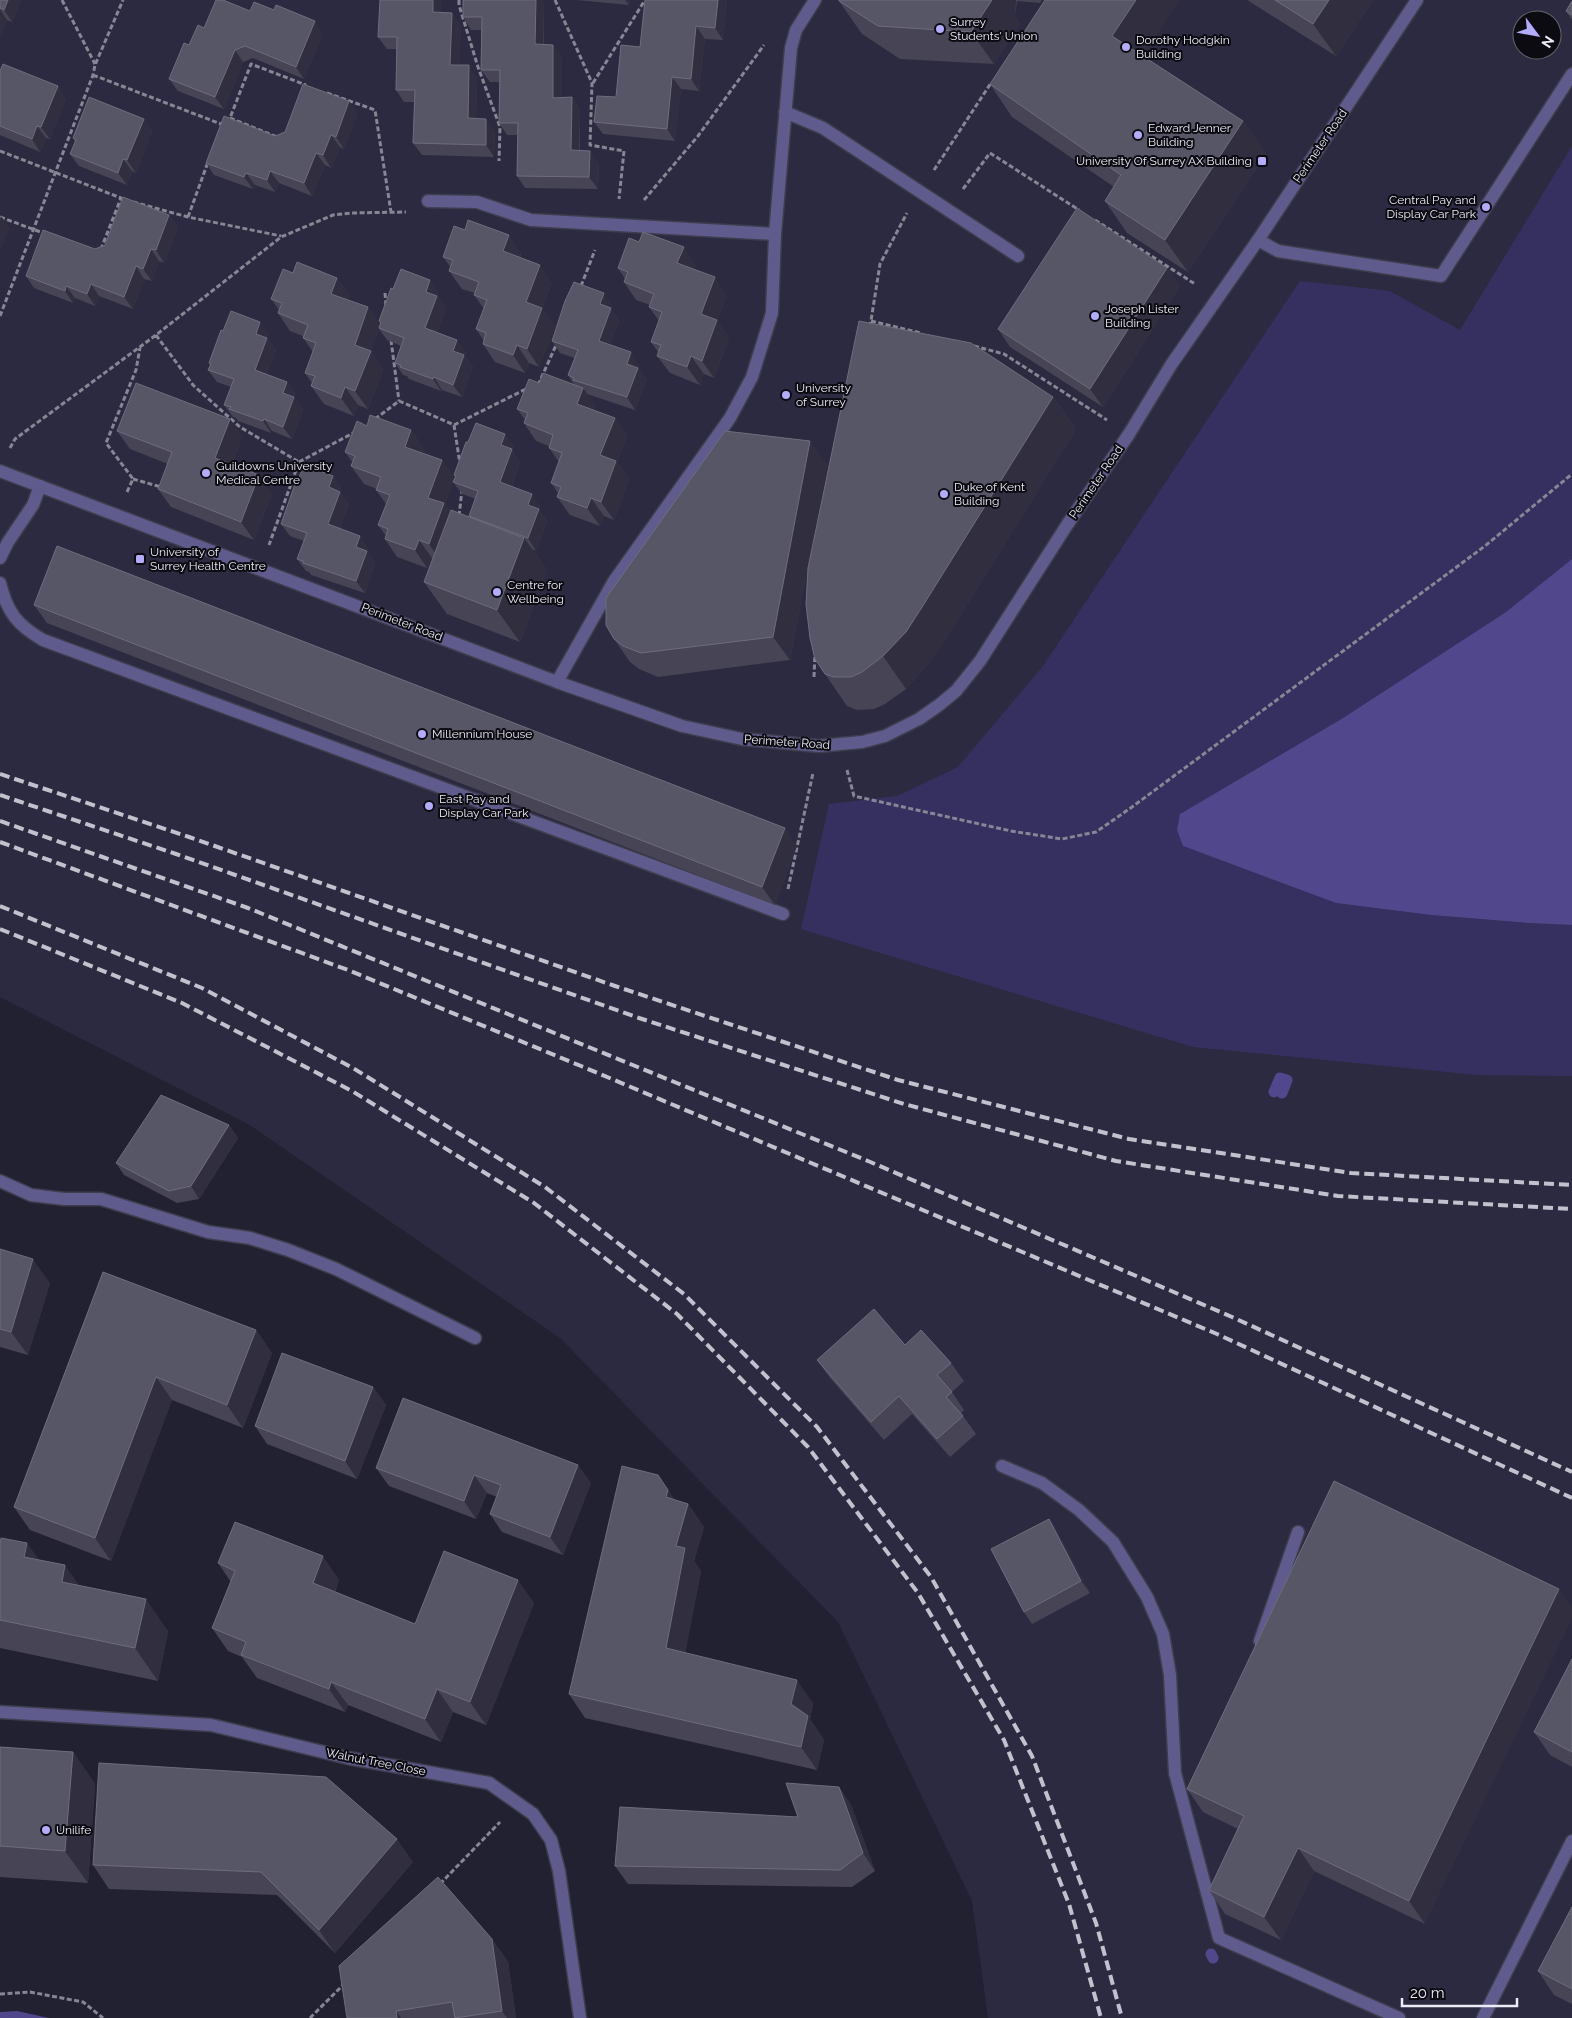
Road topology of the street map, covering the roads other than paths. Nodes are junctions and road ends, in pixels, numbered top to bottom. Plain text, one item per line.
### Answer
1 (815, 0) edge
2 (1417, 0) edge
3 (1572, 74) edge
4 (785, 112) junction
5 (428, 201) road end
6 (775, 234) junction
7 (1258, 240) junction
8 (1018, 256) dead end
9 (0, 471) edge
10 (40, 486) junction
11 (0, 558) edge
12 (0, 583) edge
13 (556, 682) junction
14 (783, 914) road end
15 (0, 1181) edge
16 (475, 1338) dead end
17 (1002, 1466) dead end
18 (1298, 1532) dead end
19 (1256, 1651) edge
20 (0, 1712) edge
21 (1198, 1801) edge
22 (1185, 1807) junction
23 (1572, 1841) edge
24 (580, 2018) edge
25 (1399, 2018) edge
26 (1483, 2018) edge

1 - 4 street
2 - 7 street, Perimeter Road
3 - 7 street
4 - 6 street
4 - 8 street
5 - 6 street
6 - 13 street
7 - 13 street, Perimeter Road
9 - 10 street, Perimeter Road
10 - 11 street
10 - 13 street, Perimeter Road
12 - 14 street
15 - 16 street
17 - 22 street
18 - 19 street
20 - 24 street, Walnut Tree Close
21 - 22 street
22 - 25 street
23 - 26 street

